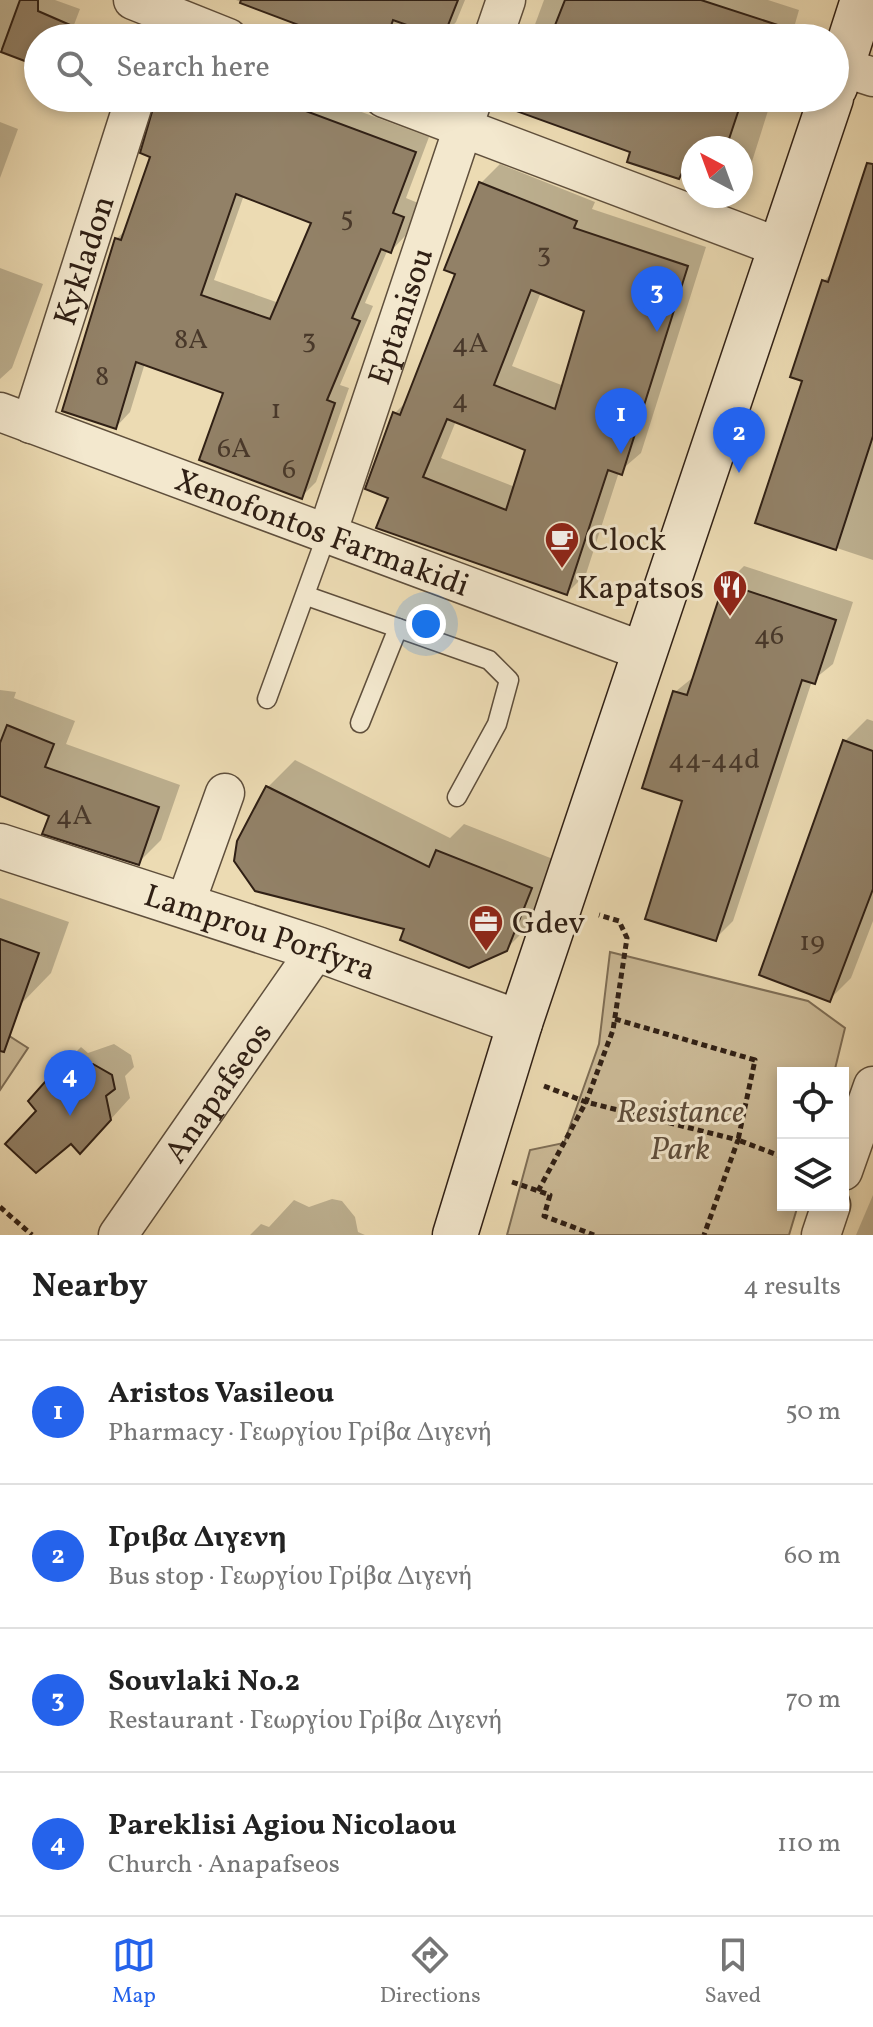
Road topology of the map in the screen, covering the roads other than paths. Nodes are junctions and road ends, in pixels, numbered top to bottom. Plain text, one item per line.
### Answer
1 (506, 0) edge
2 (863, 0) edge
3 (154, 13) edge
4 (187, 24) edge
5 (498, 24) edge
6 (849, 64) edge
7 (130, 112) edge
8 (833, 112) edge
9 (468, 113) edge
10 (781, 248) junction
11 (15, 418) edge
12 (327, 534) junction
13 (307, 596) junction
14 (398, 628) junction
15 (645, 652) junction
16 (267, 699) dead end
17 (360, 723) dead end
18 (225, 793) dead end
19 (457, 797) dead end
20 (0, 846) edge
21 (184, 907) junction
22 (317, 949) junction
23 (520, 1023) junction
24 (873, 1086) edge
25 (849, 1154) edge
26 (829, 1211) edge
27 (118, 1235) edge
28 (455, 1235) edge
29 (821, 1235) edge

1 - 5 street
2 - 6 main road
3 - 4 street
7 - 11 street, Kykladon
8 - 10 main road
9 - 10 street
9 - 12 street, Eptanisou
10 - 15 main road
11 - 12 street, Xenofontos Farmakidi
12 - 13 lane
12 - 15 street, Xenofontos Farmakidi
13 - 14 lane
13 - 16 lane
14 - 17 lane
14 - 19 lane
15 - 23 main road
18 - 21 street
20 - 21 main road, Lamprou Porfyra
21 - 22 main road, Lamprou Porfyra
22 - 23 main road, Lamprou Porfyra
22 - 27 street, Anapafseos
23 - 28 main road
24 - 25 street
26 - 29 street

